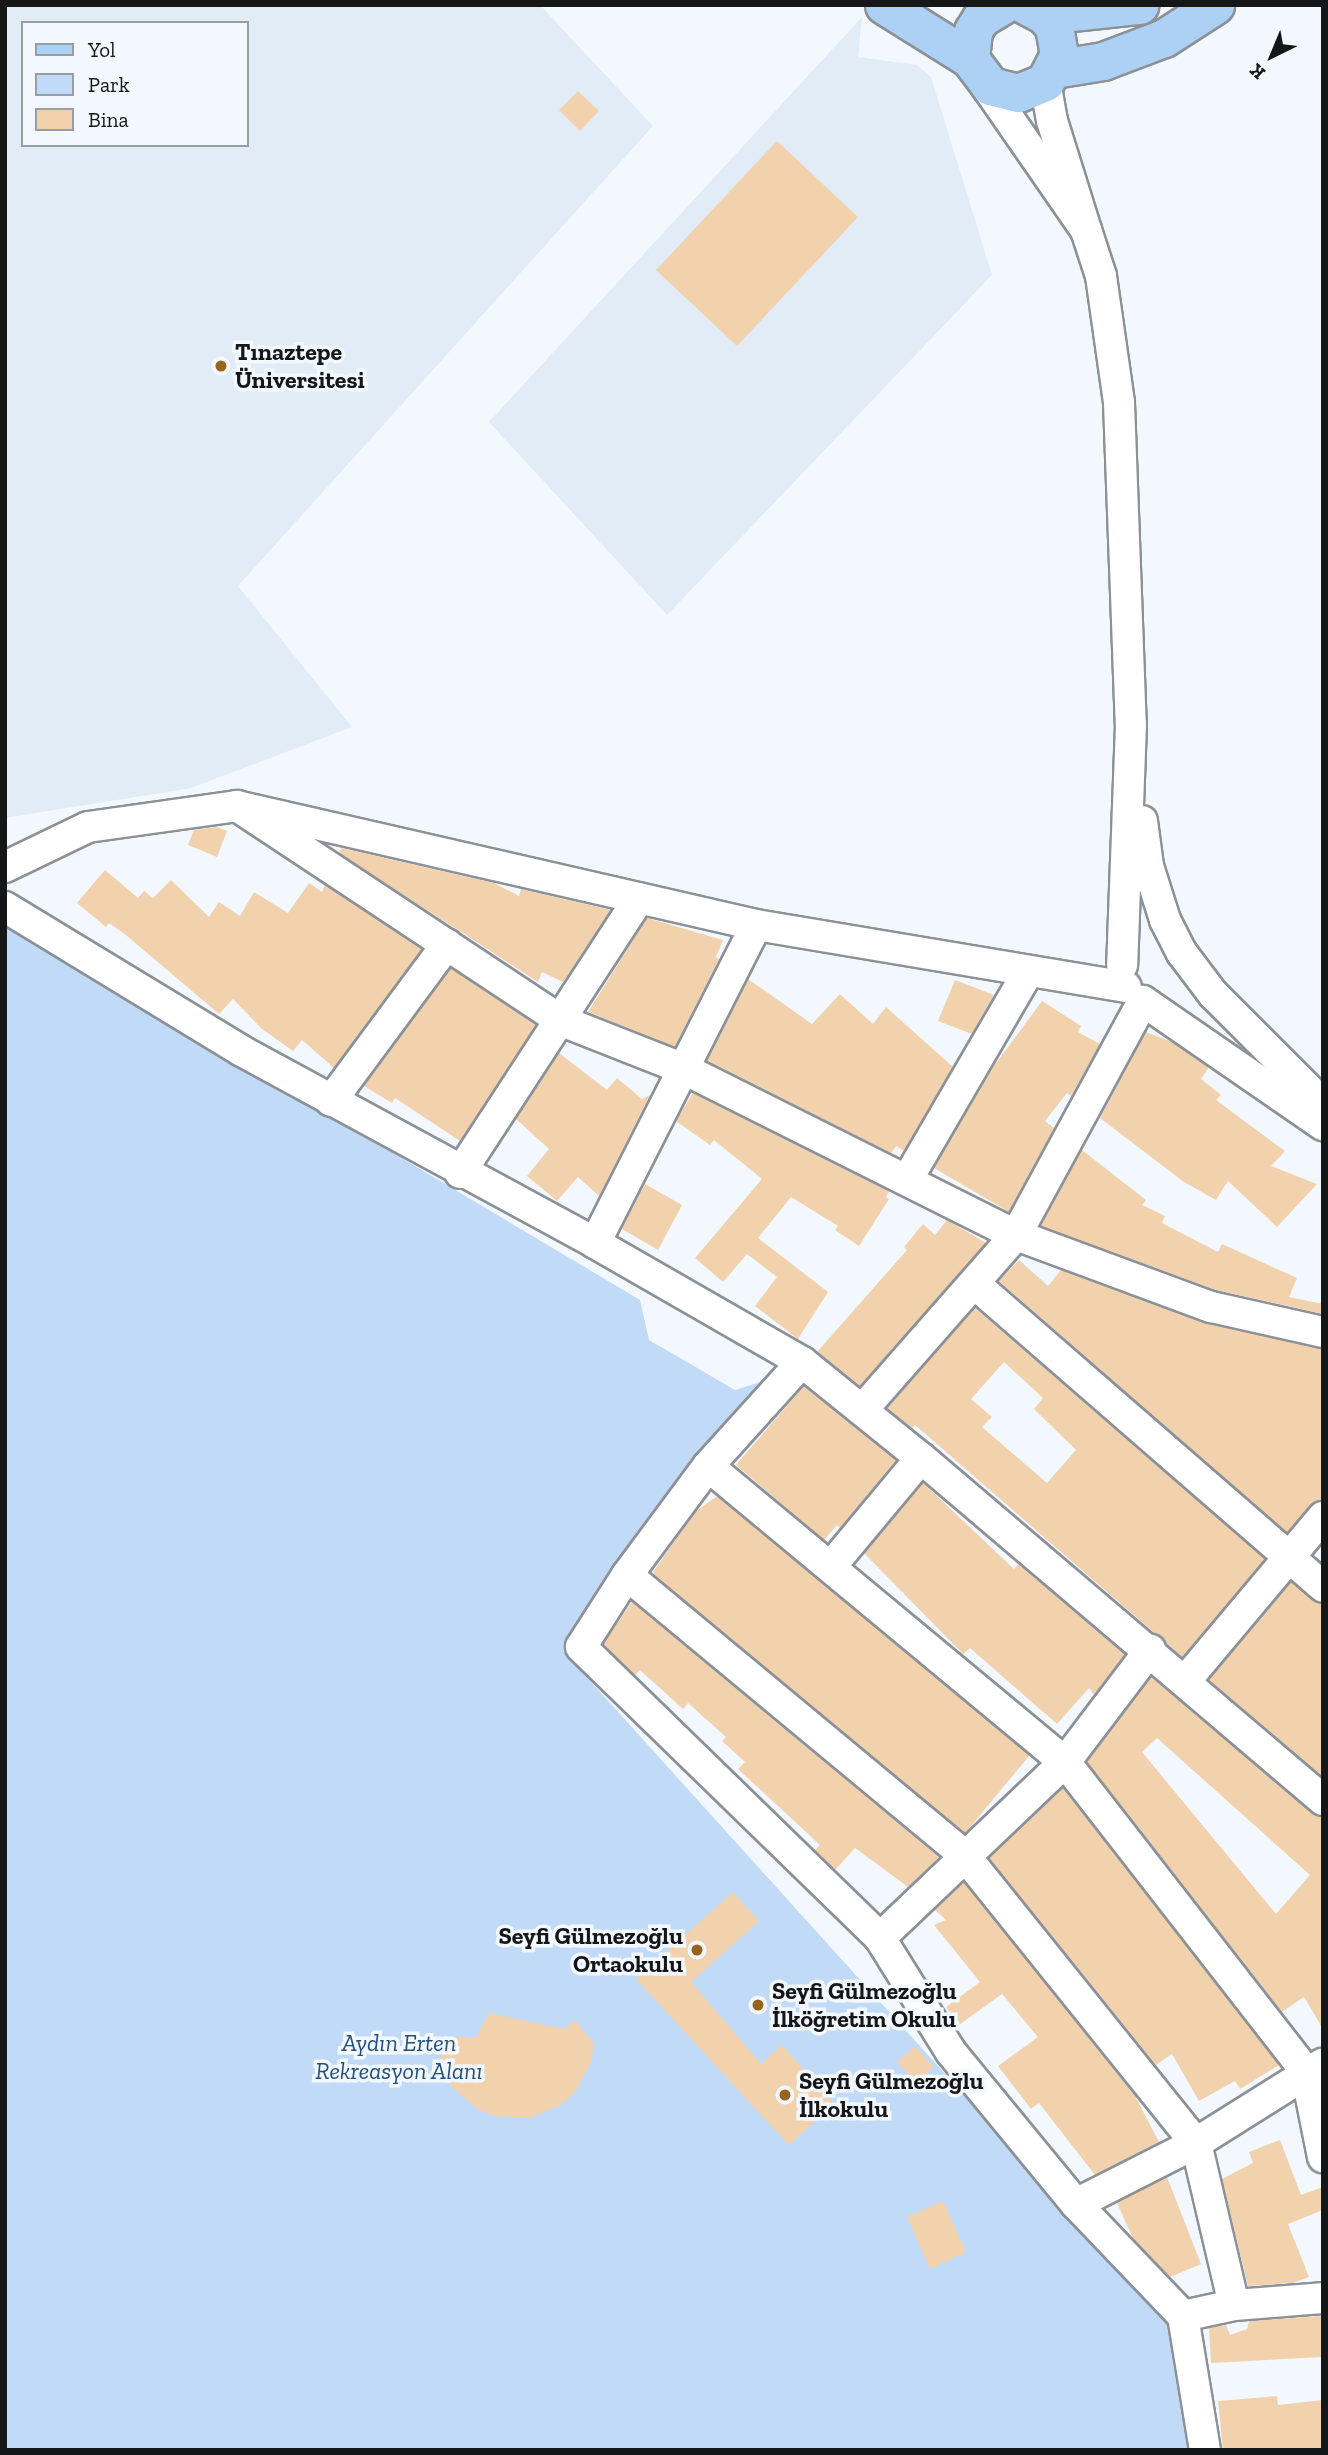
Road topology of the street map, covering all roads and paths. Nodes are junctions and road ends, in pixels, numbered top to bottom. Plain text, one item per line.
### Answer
1 (884, 5) edge
2 (1003, 5) edge
3 (1139, 5) edge
4 (1215, 5) edge
5 (1035, 10) edge
6 (975, 68) junction
7 (1050, 76) junction
8 (1086, 230) junction
9 (1131, 724) junction
10 (236, 806) junction
11 (5, 867) edge
12 (639, 898) junction
13 (5, 907) edge
14 (756, 925) junction
15 (447, 944) junction
16 (1182, 953) junction
17 (1028, 972) junction
18 (1131, 984) junction
19 (562, 1021) junction
20 (684, 1069) junction
21 (331, 1101) junction
22 (1323, 1104) edge
23 (1323, 1125) edge
24 (460, 1173) junction
25 (907, 1180) junction
26 (1016, 1235) junction
27 (595, 1243) junction
28 (975, 1285) junction
29 (1323, 1332) edge
30 (802, 1363) junction
31 (863, 1409) junction
32 (921, 1458) junction
33 (709, 1466) junction
34 (1323, 1517) edge
35 (1288, 1555) junction
36 (832, 1565) junction
37 (627, 1575) junction
38 (1323, 1587) edge
39 (1150, 1650) junction
40 (1186, 1680) junction
41 (1065, 1762) junction
42 (1323, 1800) edge
43 (965, 1856) junction
44 (880, 1938) junction
45 (1315, 2068) edge
46 (1196, 2143) junction
47 (1323, 2157) edge
48 (1076, 2204) junction
49 (1323, 2298) edge
50 (1234, 2305) junction
51 (1183, 2316) junction
52 (1205, 2450) edge

1 - 6 main road
2 - 6 main road
3 - 5 main road
4 - 7 main road
5 - 7 main road
6 - 7 main road
6 - 8 street
7 - 8 street
8 - 9 street
9 - 16 street
9 - 18 street
10 - 11 street
10 - 12 street
10 - 15 street
12 - 14 street
12 - 19 street
13 - 21 street
14 - 17 street
14 - 20 street
15 - 19 street
15 - 21 street
16 - 18 street
16 - 18 street
16 - 22 street
17 - 18 street
17 - 25 street
18 - 23 street
18 - 26 street
19 - 20 street
19 - 24 street
20 - 25 street
20 - 27 street
21 - 24 street
24 - 27 street
25 - 26 street
26 - 28 street
26 - 29 street
27 - 30 street
28 - 31 street
28 - 35 street
30 - 31 street
30 - 33 street
31 - 32 street
32 - 36 street
32 - 39 street
33 - 36 street
33 - 37 street
34 - 35 street
35 - 38 street
35 - 40 street
36 - 41 street
37 - 43 street
37 - 44 street
39 - 40 street
39 - 41 street
40 - 42 street
41 - 43 street
41 - 45 street
43 - 44 street
43 - 46 street
44 - 48 street
45 - 46 street
45 - 47 street
46 - 48 street
46 - 50 street
48 - 51 street
49 - 50 street
50 - 51 street
51 - 52 street

